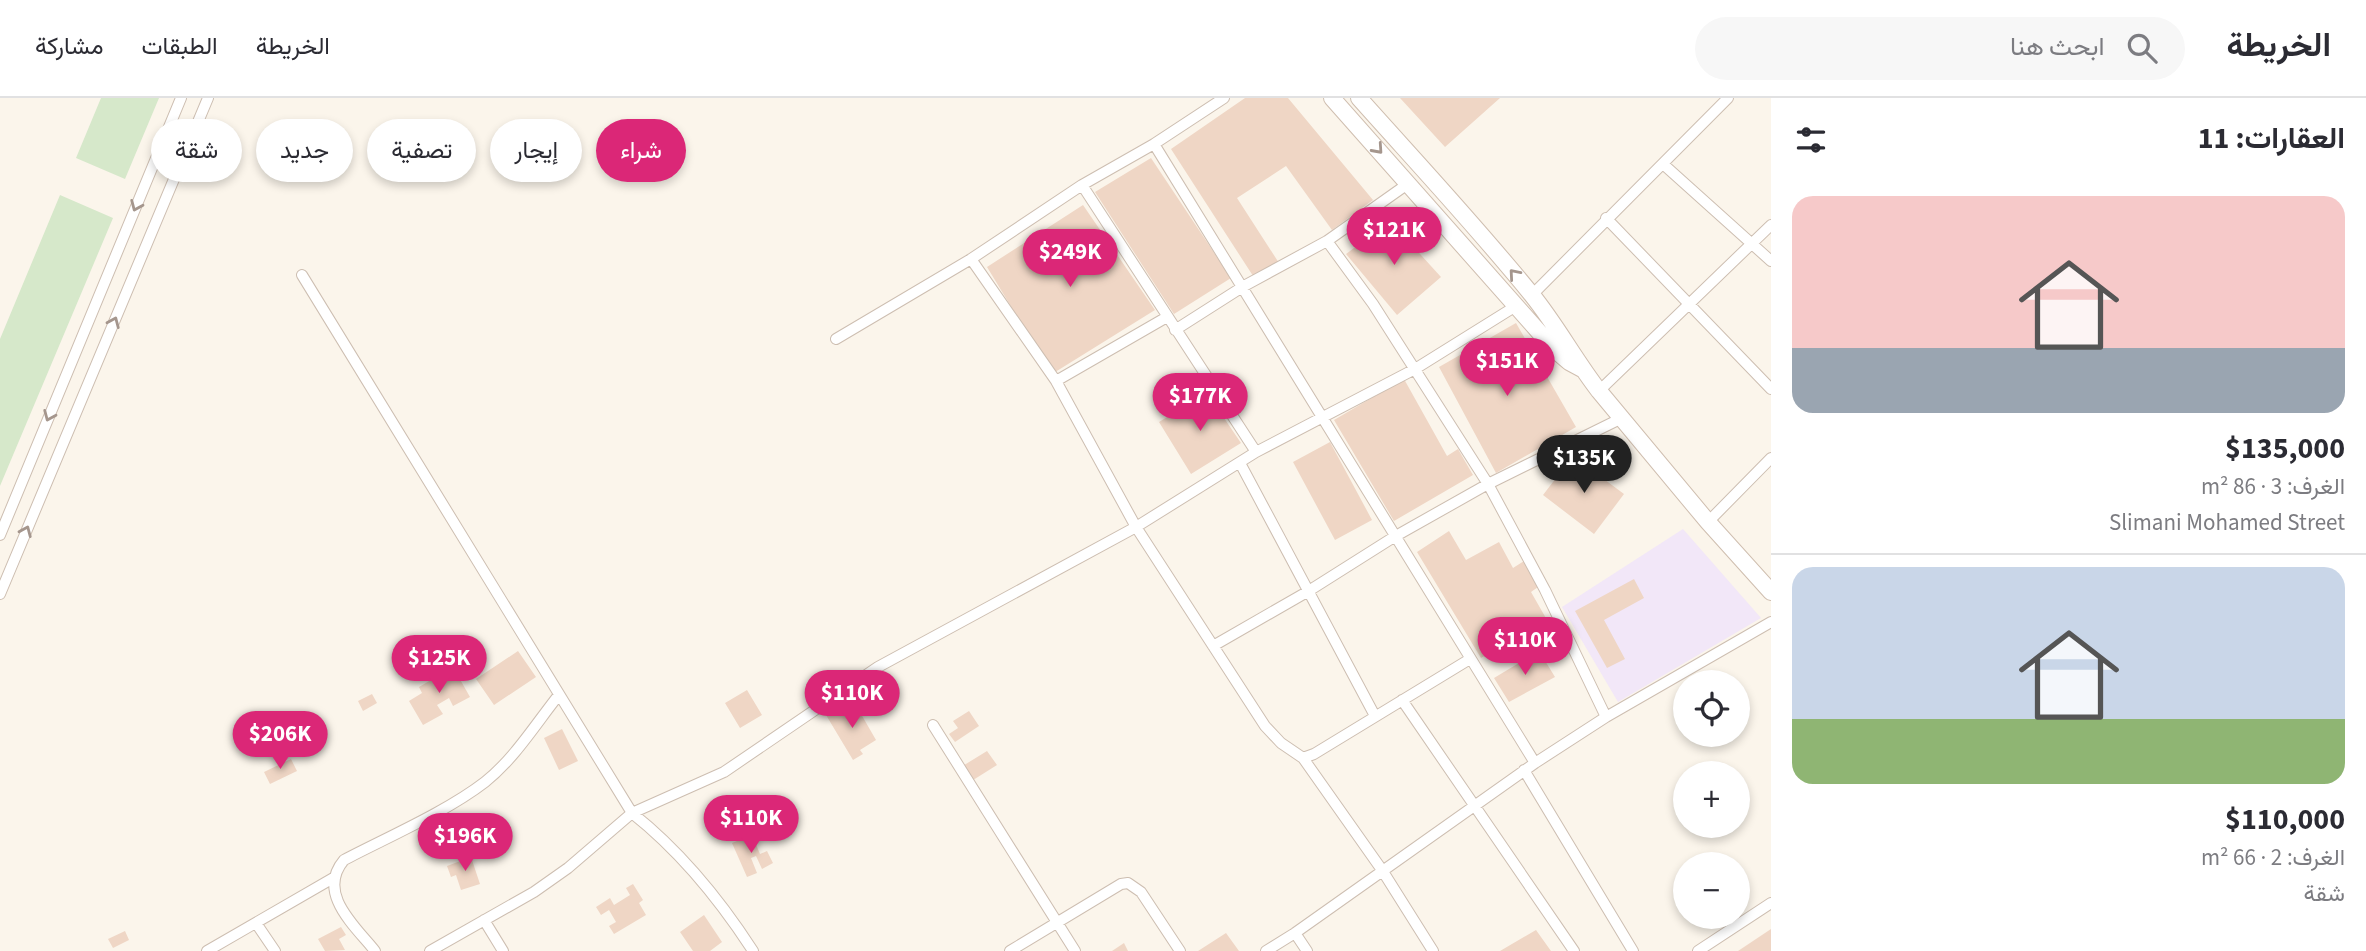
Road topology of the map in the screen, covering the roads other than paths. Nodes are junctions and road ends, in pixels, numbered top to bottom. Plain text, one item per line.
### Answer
1 (181, 98) edge
2 (208, 98) edge
3 (1224, 98) edge
4 (1332, 98) edge
5 (1359, 98) edge
6 (1728, 98) edge
7 (1154, 144) junction
8 (1663, 164) junction
9 (1409, 183) junction
10 (1082, 185) junction
11 (1606, 218) junction
12 (1771, 225) edge
13 (1326, 241) junction
14 (1752, 244) junction
15 (971, 259) junction
16 (1771, 261) edge
17 (302, 275) dead end
18 (1244, 286) junction
19 (1532, 295) junction
20 (1689, 304) junction
21 (1516, 306) junction
22 (1167, 317) junction
23 (1175, 330) junction
24 (836, 339) dead end
25 (1415, 369) junction
26 (1582, 369) junction
27 (1056, 381) junction
28 (1771, 389) edge
29 (1599, 391) junction
30 (1321, 416) junction
31 (1622, 418) junction
32 (1256, 452) junction
33 (1771, 458) edge
34 (1240, 463) junction
35 (1488, 484) junction
36 (1708, 523) junction
37 (1136, 527) junction
38 (0, 535) edge
39 (1394, 537) junction
40 (1307, 592) junction
41 (1771, 592) edge
42 (0, 594) edge
43 (1771, 622) edge
44 (1213, 646) junction
45 (1470, 659) junction
46 (558, 696) junction
47 (1402, 699) junction
48 (1375, 716) junction
49 (1606, 717) junction
50 (933, 725) dead end
51 (1303, 758) junction
52 (1535, 763) junction
53 (1524, 771) junction
54 (1474, 808) junction
55 (632, 813) junction
56 (1382, 870) junction
57 (335, 877) junction
58 (1771, 903) edge
59 (484, 920) junction
60 (1056, 922) junction
61 (256, 923) junction
62 (1295, 933) junction
63 (208, 951) edge
64 (275, 951) edge
65 (375, 951) edge
66 (430, 951) edge
67 (503, 951) edge
68 (752, 951) edge
69 (1010, 951) edge
70 (1075, 951) edge
71 (1180, 951) edge
72 (1266, 951) edge
73 (1307, 951) edge
74 (1433, 951) edge
75 (1574, 951) edge
76 (1633, 951) edge
77 (1698, 951) edge

1 -> 38 street
42 -> 2 street
3 - 7 street
4 -> 9 street
19 -> 5 street
6 - 8 street
7 - 10 street
7 - 18 street
8 - 11 street
8 - 14 street
9 - 13 street
9 - 21 street
10 - 15 street
10 - 22 street
11 - 19 street
11 - 20 street
12 - 14 street
13 - 18 street
13 - 25 street
14 - 16 street
14 - 20 street
15 - 24 street
15 - 27 street
17 - 46 street
18 - 23 street
18 - 30 street
19 - 26 street
20 - 28 street
20 - 29 street
21 - 25 street
21 - 26 street
22 - 23 street
22 - 27 street
23 - 32 street
25 - 30 street
25 - 35 street
26 - 29 street
27 - 37 street
29 - 31 street
30 - 32 street
30 - 39 street
31 - 35 street
31 - 36 street
32 - 34 street
33 - 36 street
34 - 37 street
34 - 40 street
35 - 39 street
35 - 49 street
36 - 41 street
37 - 44 street
37 - 55 street
39 - 40 street
39 - 45 street
40 - 44 street
40 - 48 street
43 - 49 street
44 - 51 street
45 - 47 street
45 - 52 street
46 - 55 street
46 - 57 street
47 - 48 street
47 - 54 street
48 - 51 street
49 - 52 street
50 - 60 street
51 - 56 street
52 - 53 street
53 - 54 street
53 - 76 street
54 - 56 street
54 - 75 street
55 - 59 street
55 - 68 street
56 - 62 street
56 - 74 street
57 - 61 street
57 - 65 street
58 - 77 street
59 - 66 street
59 - 67 street
60 - 69 street
60 - 70 street
60 - 71 street
61 - 63 street
61 - 64 street
62 - 72 street
62 - 73 street

